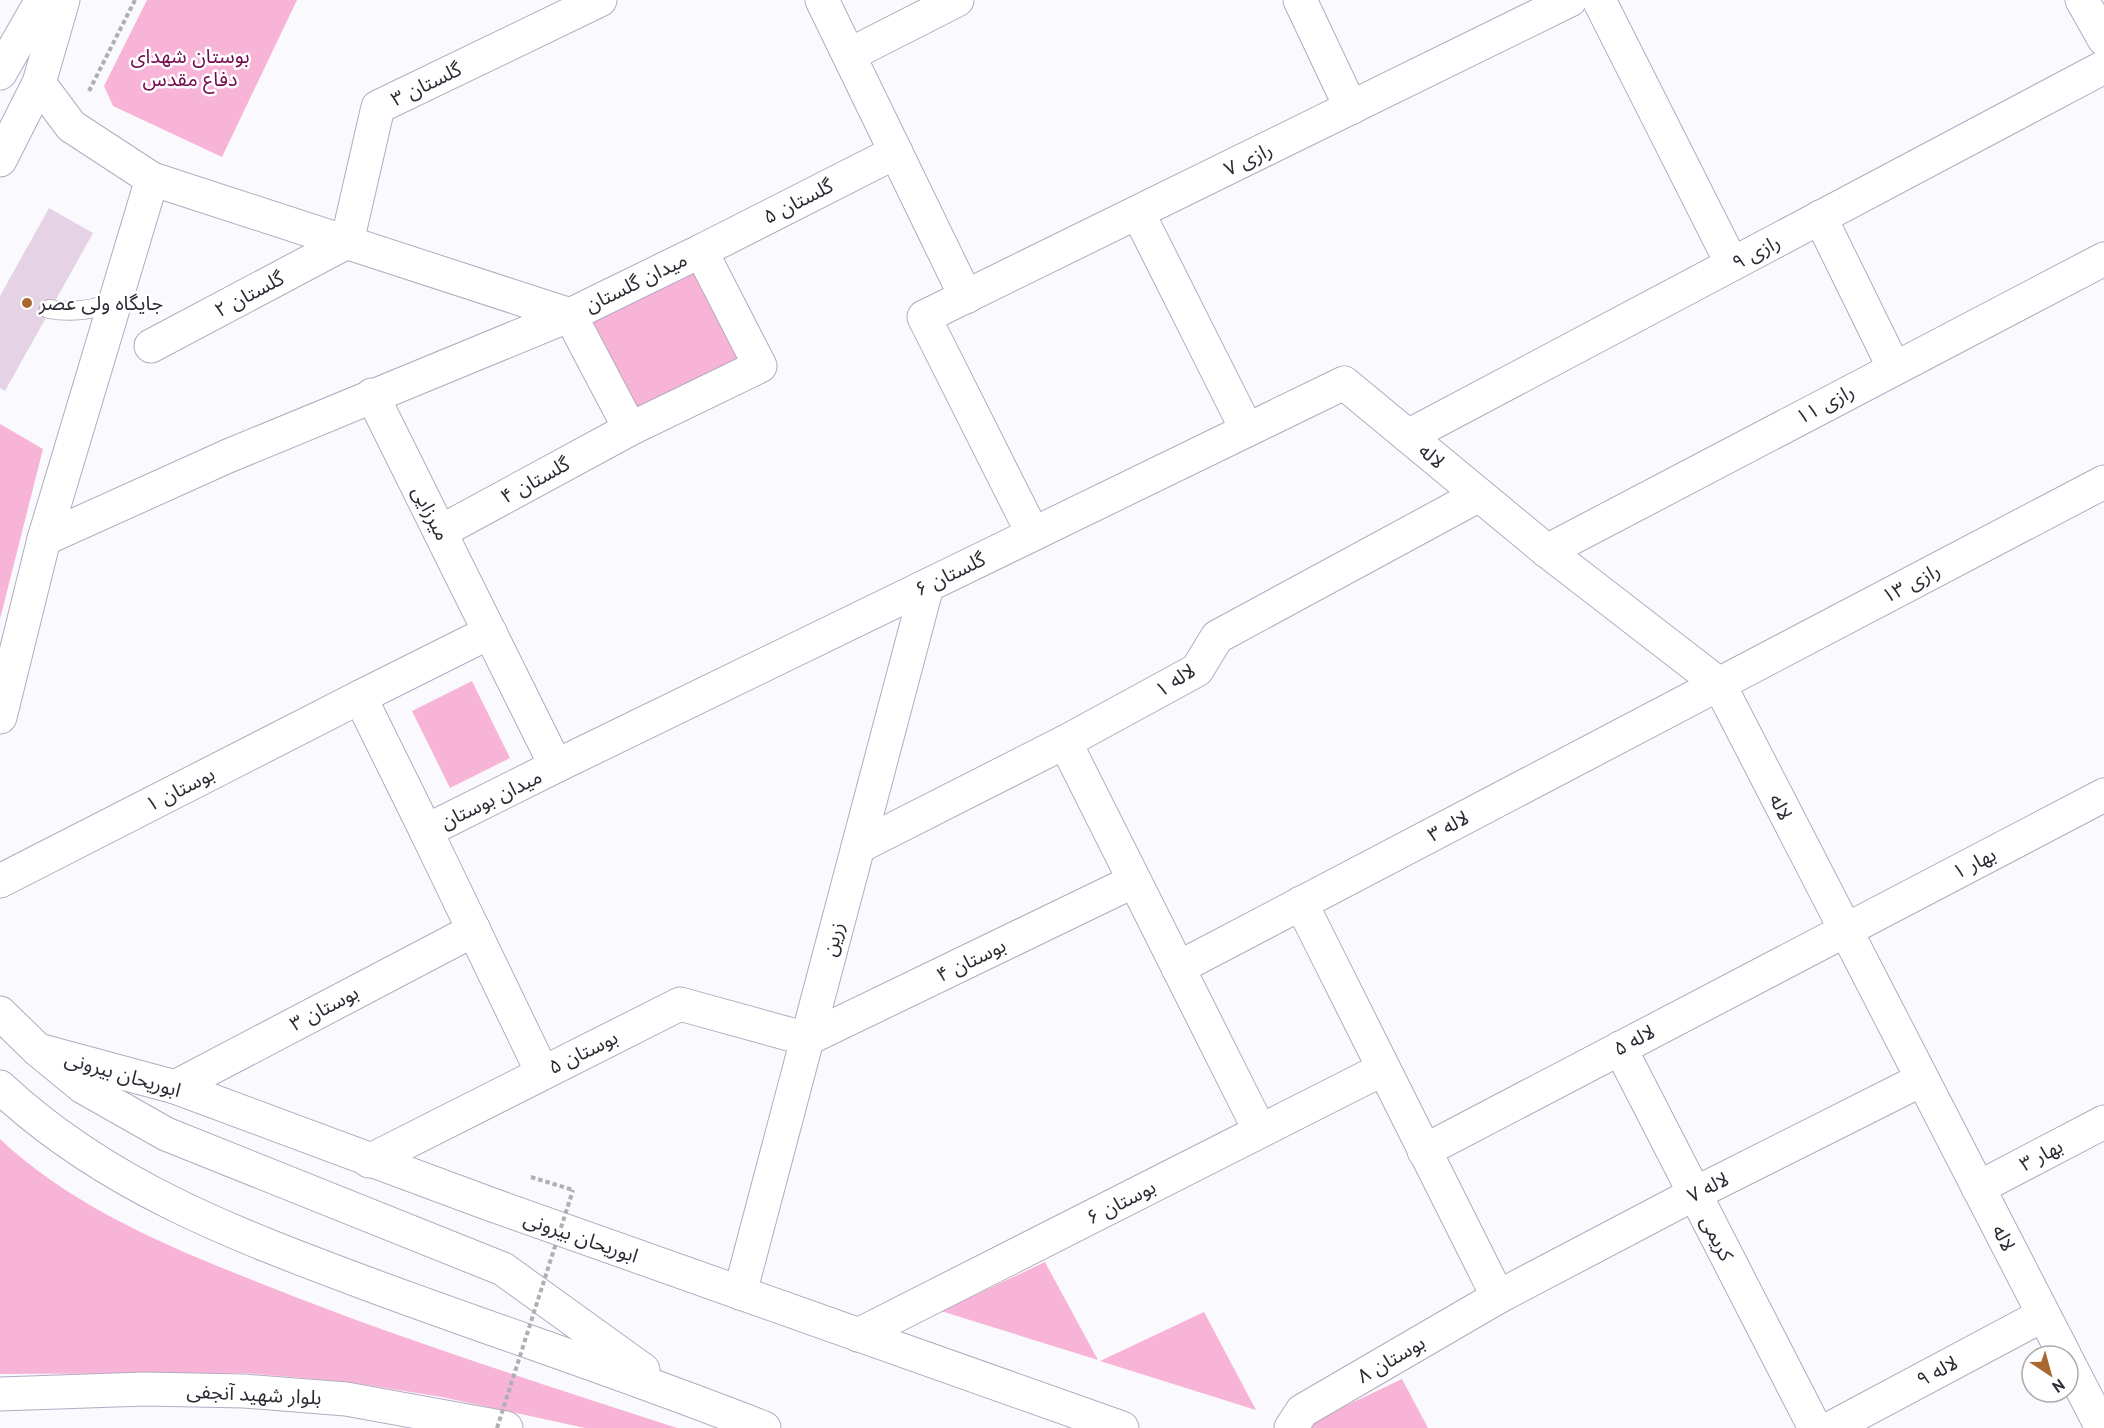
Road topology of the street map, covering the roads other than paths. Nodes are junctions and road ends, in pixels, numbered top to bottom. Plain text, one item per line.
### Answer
1 (42, 0) edge
2 (63, 0) edge
3 (600, 0) edge
4 (822, 0) edge
5 (957, 0) edge
6 (1300, 0) edge
7 (1570, 0) edge
8 (1599, 0) edge
9 (2082, 0) edge
10 (2104, 39) edge
11 (849, 55) junction
12 (2104, 67) edge
13 (0, 73) edge
14 (39, 83) junction
15 (1351, 108) junction
16 (896, 152) junction
17 (0, 160) edge
18 (152, 179) junction
19 (1138, 213) junction
20 (1820, 217) junction
21 (347, 242) junction
22 (701, 251) junction
23 (2104, 260) edge
24 (1732, 264) junction
25 (966, 297) junction
26 (114, 301) junction
27 (49, 309) dead end
28 (570, 315) junction
29 (151, 346) dead end
30 (1894, 368) junction
31 (1344, 383) joint
32 (372, 395) junction
33 (630, 429) junction
34 (1247, 430) junction
35 (1408, 436) junction
36 (2104, 483) edge
37 (1479, 495) junction
38 (440, 532) junction
39 (1033, 534) junction
40 (44, 539) junction
41 (1547, 551) junction
42 (927, 586) junction
43 (490, 632) junction
44 (1719, 684) junction
45 (360, 697) junction
46 (0, 717) edge
47 (1065, 742) junction
48 (556, 766) junction
49 (2104, 795) edge
50 (426, 831) junction
51 (858, 847) junction
52 (0, 881) edge
53 (1134, 881) junction
54 (1301, 903) junction
55 (474, 930) junction
56 (1844, 930) junction
57 (1178, 968) junction
58 (0, 1013) edge
59 (807, 1039) junction
60 (1620, 1048) junction
61 (38, 1050) junction
62 (1383, 1069) junction
63 (542, 1072) junction
64 (1921, 1080) junction
65 (0, 1087) edge
66 (175, 1087) junction
67 (2104, 1122) edge
68 (1260, 1131) junction
69 (1424, 1151) junction
70 (369, 1161) junction
71 (1978, 1188) junction
72 (1694, 1194) junction
73 (740, 1293) junction
74 (1498, 1297) junction
75 (2043, 1315) junction
76 (858, 1335) junction
77 (2059, 1344) edge
78 (2080, 1383) edge
79 (673, 1392) junction
80 (0, 1394) edge
81 (2101, 1420) edge
82 (506, 1428) edge
83 (764, 1428) edge
84 (1122, 1428) edge
85 (1291, 1428) edge
86 (1815, 1428) edge
87 (1831, 1428) edge

1 - 13 street
2 - 14 street
3 - 21 street, گلستان ۳
4 - 11 street
5 - 11 street
6 - 15 street
7 - 15 street, رازی ۷
8 - 24 street
9 - 10 street
11 - 16 street
12 - 20 street, رازی ۹
14 - 17 street
14 - 18 street
15 - 19 street, رازی ۷
16 - 22 street, گلستان ۵
16 - 25 street
18 - 21 street
18 - 26 street
19 - 25 street, رازی ۷
19 - 34 street
20 - 24 street, رازی ۹
20 - 30 street
21 - 28 street
21 - 29 street, گلستان ۲
22 - 28 street, میدان گلستان
22 - 33 street, میدان گلستان
23 - 30 street, رازی ۱۱
24 - 35 street, رازی ۹
25 - 39 street, رازی ۷
26 - 27 lane
26 - 40 street
28 - 32 street
28 - 33 street, میدان گلستان
30 - 41 street, رازی ۱۱
31 - 34 street, گلستان ۶
31 - 35 street, لاله
32 - 38 street, میرزایی
32 - 40 street
33 - 38 street, گلستان ۴
34 - 39 street, گلستان ۶
35 - 37 street, لاله
36 - 44 street, رازی ۱۳
37 - 41 street, لاله
37 - 47 street, لاله ۱
38 - 43 street, میرزایی
39 - 42 street, گلستان ۶
40 - 46 street
41 - 44 street, لاله
42 - 48 street, گلستان ۶
42 - 51 street, زرین
43 - 45 street
43 - 48 street, میدان بوستان
44 - 54 street, لاله ۳
44 - 56 street, لاله
45 - 50 street, میدان بوستان
45 - 52 street, بوستان ۱
47 - 51 street, لاله ۱
47 - 53 street
48 - 50 street, میدان بوستان
49 - 56 street, بهار ۱
50 - 55 street
51 - 59 street, زرین
53 - 57 street
53 - 59 street, بوستان ۴
54 - 57 street, لاله ۳
54 - 62 street
55 - 63 street
55 - 66 street, بوستان ۳
56 - 60 street, لاله ۵
56 - 64 street, لاله
57 - 68 street
58 - 61 street
59 - 63 street, بوستان ۵
59 - 73 street, زرین
60 - 69 street, لاله ۵
60 - 72 street, کریمی
61 - 66 street, ابوریحان بیرونی
61 - 79 street
62 - 68 street, بوستان ۶
62 - 69 street
63 - 70 street, بوستان ۵
64 - 71 street, لاله
64 - 72 street, لاله ۷
65 - 79 street
66 - 70 street, ابوریحان بیرونی
67 - 71 street, بهار ۳
68 - 76 street, بوستان ۶
69 - 74 street
70 - 73 street, ابوریحان بیرونی
71 - 75 street, لاله
72 - 74 street, لاله ۷
72 - 86 street, کریمی
73 - 76 street, ابوریحان بیرونی
74 - 85 street, بوستان ۸
75 - 77 street, لاله
75 - 87 street, لاله ۹
76 - 84 street, ابوریحان بیرونی
78 - 81 street
79 - 83 street
80 - 82 street, بلوار شهید آنجفی

